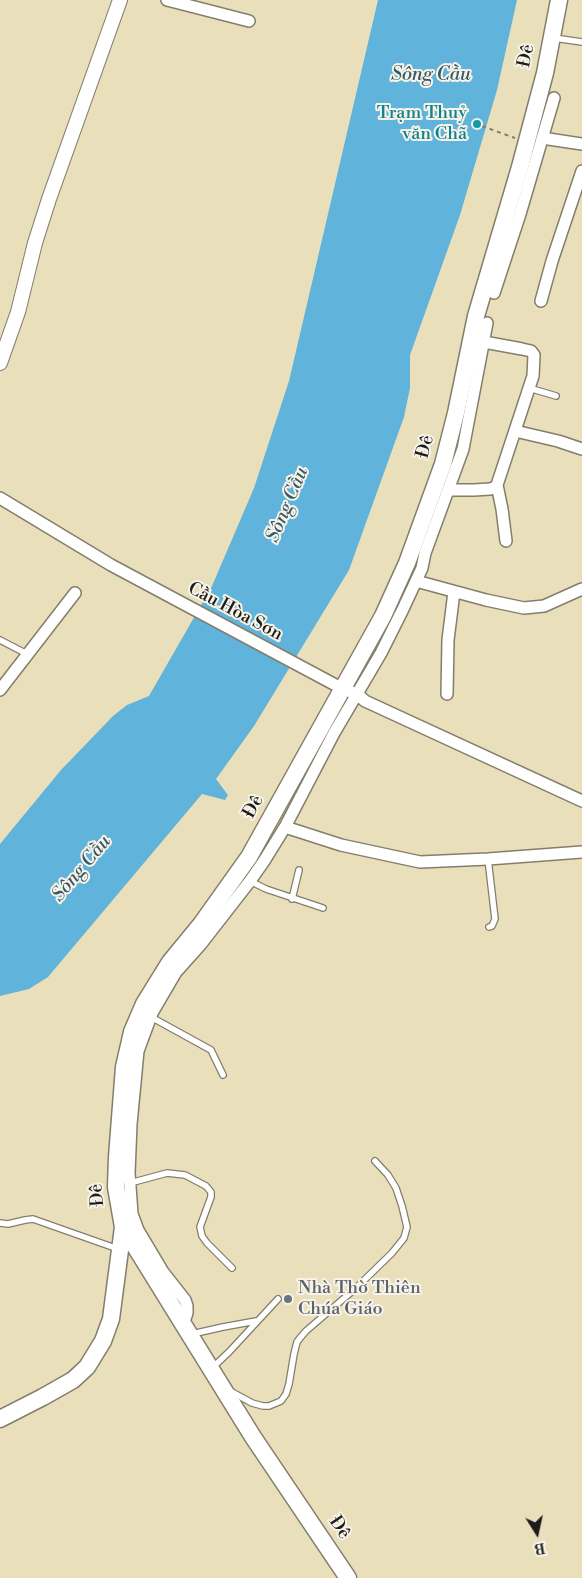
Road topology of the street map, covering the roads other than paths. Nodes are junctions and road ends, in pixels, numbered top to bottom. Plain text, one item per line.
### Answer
1 (120, 0) edge
2 (167, 0) edge
3 (560, 0) edge
4 (249, 22) dead end
5 (552, 37) junction
6 (582, 42) edge
7 (554, 98) dead end
8 (542, 138) junction
9 (582, 144) edge
10 (582, 171) edge
11 (494, 293) dead end
12 (541, 301) dead end
13 (487, 323) dead end
14 (484, 342) junction
15 (0, 363) edge
16 (529, 388) junction
17 (556, 396) dead end
18 (515, 431) junction
19 (582, 449) edge
20 (496, 487) junction
21 (449, 490) junction
22 (0, 498) edge
23 (506, 541) dead end
24 (416, 581) junction
25 (582, 590) edge
26 (454, 592) junction
27 (75, 593) dead end
28 (0, 640) edge
29 (27, 654) junction
30 (0, 690) edge
31 (350, 692) junction
32 (446, 694) dead end
33 (582, 801) edge
34 (285, 827) junction
35 (582, 852) edge
36 (488, 859) junction
37 (299, 870) dead end
38 (250, 881) junction
39 (292, 899) junction
40 (323, 908) dead end
41 (489, 927) dead end
42 (150, 1017) junction
43 (223, 1075) dead end
44 (375, 1161) dead end
45 (130, 1184) junction
46 (0, 1223) edge
47 (123, 1227) junction
48 (120, 1249) junction
49 (232, 1268) dead end
50 (278, 1299) dead end
51 (256, 1321) junction
52 (187, 1330) junction
53 (211, 1369) junction
54 (222, 1387) junction
55 (0, 1419) edge
56 (348, 1578) edge

1 - 15 street
2 - 4 street
3 - 5 main road, Đê
5 - 6 lane
5 - 31 main road, Đê
7 - 8 street
8 - 9 street
8 - 11 street
10 - 12 street
13 - 14 street
14 - 16 street
14 - 21 street
16 - 17 lane
16 - 18 street
18 - 19 street
18 - 20 street
20 - 21 street
20 - 23 street
21 - 24 street
22 - 31 street, Cầu Hòa Sơn
24 - 26 street
24 - 31 street
25 - 26 street
26 - 32 street
27 - 29 street
28 - 29 lane
29 - 30 street
31 - 33 street, Cầu Hòa Sơn
31 - 34 street
31 - 47 main road, Đê
34 - 36 street
34 - 38 street
35 - 36 street
36 - 41 lane
37 - 39 lane
38 - 39 lane
38 - 42 street
39 - 40 lane
42 - 43 lane
42 - 45 street
44 - 54 lane
45 - 49 lane
45 - 52 street
46 - 48 lane
47 - 48 main road
47 - 52 main road, Đê
48 - 55 main road
50 - 51 lane
51 - 52 lane
51 - 53 lane
52 - 53 main road, Đê
53 - 54 main road, Đê
54 - 56 main road, Đê

